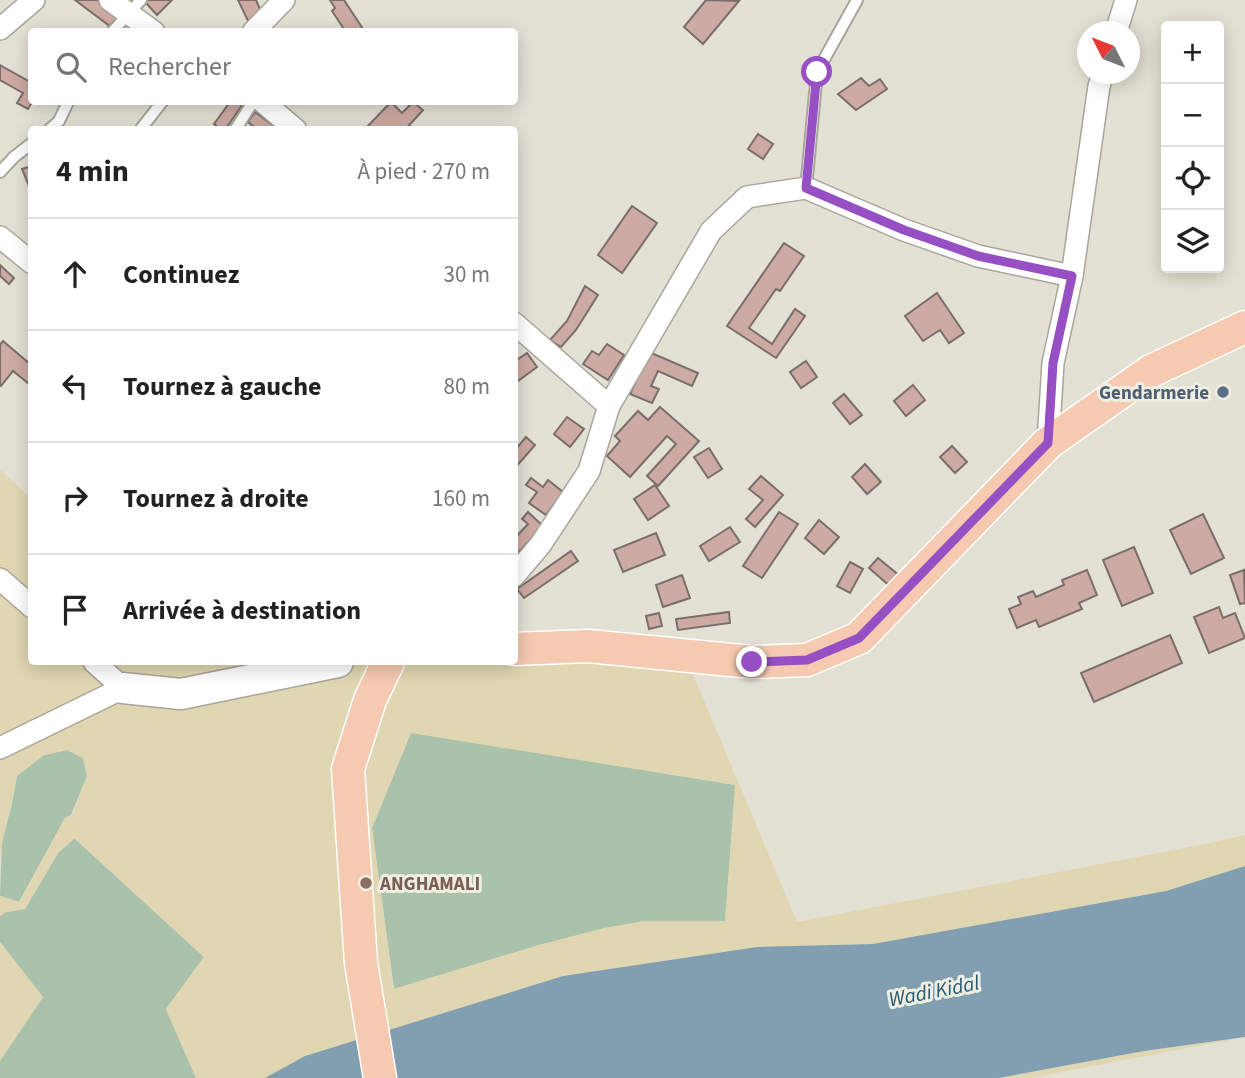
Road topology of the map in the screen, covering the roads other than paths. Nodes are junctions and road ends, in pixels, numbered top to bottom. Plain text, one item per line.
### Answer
1 (34, 0) edge
2 (110, 0) edge
3 (284, 0) edge
4 (857, 0) edge
5 (1126, 0) edge
6 (134, 7) edge
7 (1119, 21) edge
8 (116, 28) edge
9 (151, 28) edge
10 (257, 28) edge
11 (0, 29) edge
12 (1100, 84) edge
13 (67, 105) edge
14 (160, 105) edge
15 (251, 105) edge
16 (267, 105) edge
17 (53, 126) edge
18 (143, 126) edge
19 (238, 126) edge
20 (291, 126) edge
21 (28, 146) edge
22 (0, 172) edge
23 (806, 188) junction
24 (0, 237) edge
25 (28, 256) edge
26 (1072, 276) junction
27 (1245, 327) edge
28 (519, 335) edge
29 (609, 406) junction
30 (1048, 443) junction
31 (518, 571) edge
32 (0, 579) edge
33 (28, 604) edge
34 (518, 649) edge
35 (97, 665) edge
36 (319, 665) edge
37 (387, 665) edge
38 (123, 688) junction
39 (0, 748) edge
40 (380, 1078) edge

1 - 11 street
2 - 6 street
3 - 10 street
4 - 23 lane
5 - 7 street
6 - 8 lane
6 - 9 street
12 - 26 street
13 - 17 lane
14 - 18 lane
15 - 19 lane
16 - 20 street
21 - 22 lane
23 - 26 street
23 - 29 street
24 - 25 street
26 - 30 street
27 - 30 main road
28 - 29 street
29 - 31 street
30 - 34 main road
32 - 33 street
35 - 38 street
36 - 38 street
37 - 40 main road
38 - 39 street

